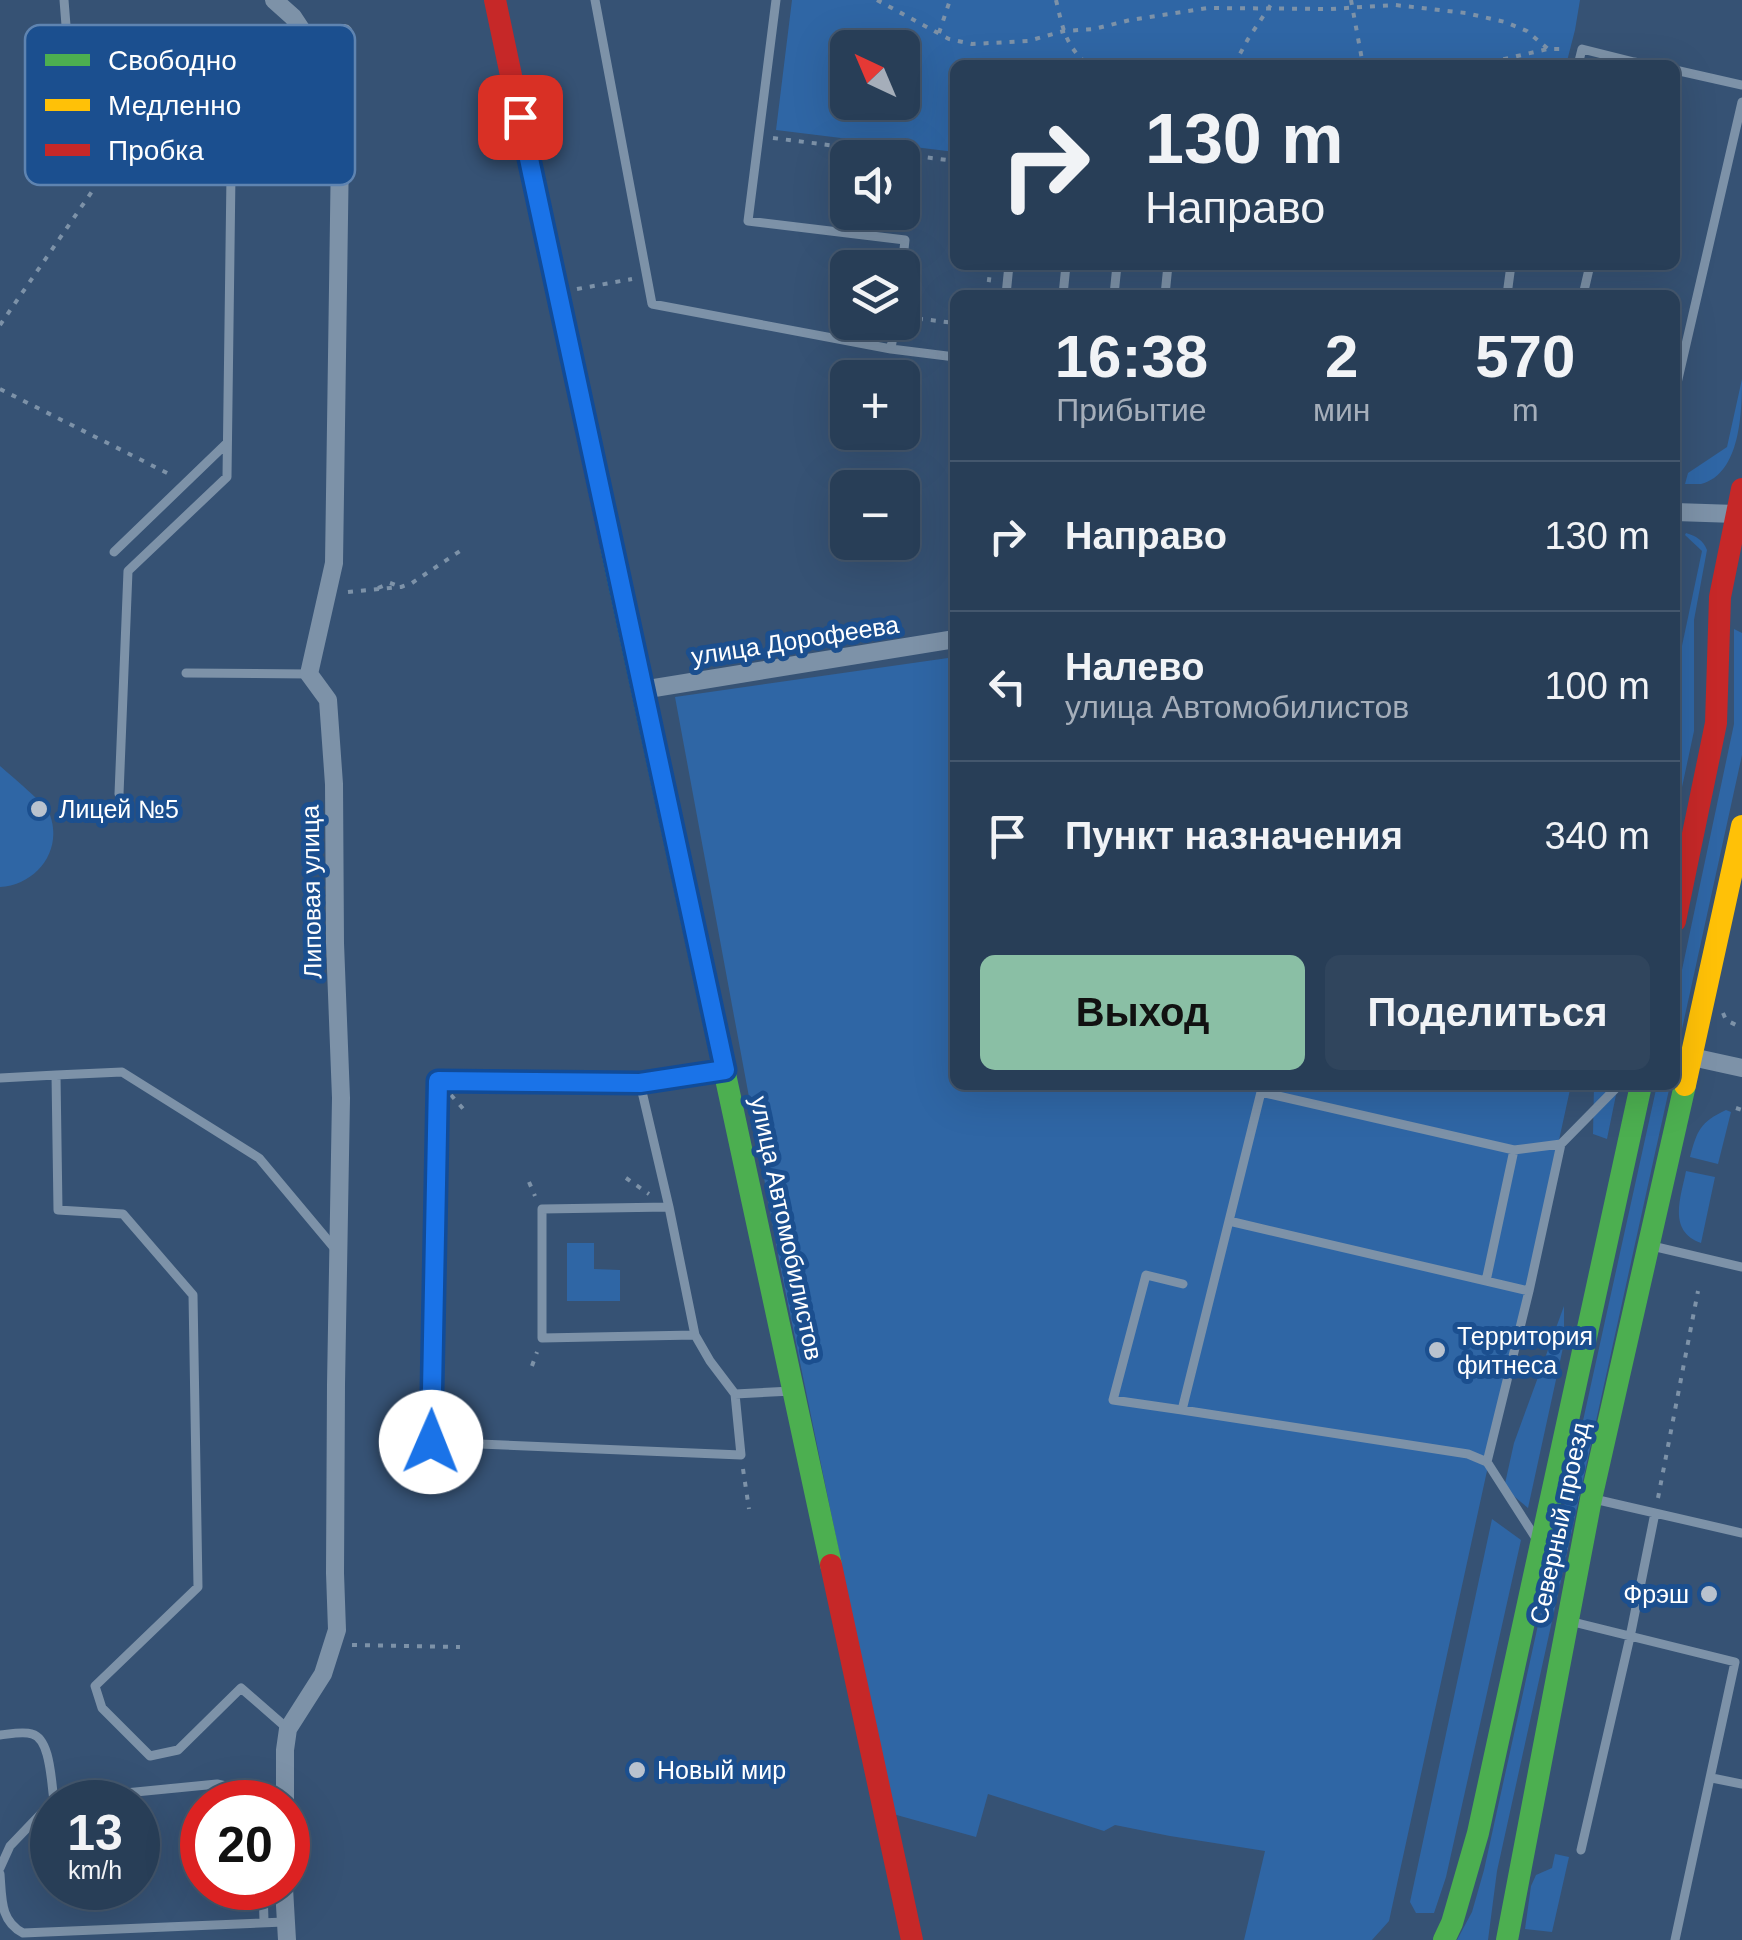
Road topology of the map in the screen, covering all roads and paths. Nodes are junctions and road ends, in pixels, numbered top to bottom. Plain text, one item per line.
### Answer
1 (64, 0) edge
2 (274, 0) edge
3 (495, 0) edge
4 (595, 0) edge
5 (776, 0) edge
6 (877, 0) edge
7 (950, 0) edge
8 (1056, 0) edge
9 (1274, 0) edge
10 (1352, 0) edge
11 (1270, 8) junction
12 (1353, 8) junction
13 (66, 25) edge
14 (299, 25) edge
15 (1064, 32) junction
16 (938, 33) junction
17 (1548, 49) junction
18 (1582, 49) junction
19 (1082, 60) edge
20 (1237, 60) edge
21 (1362, 60) edge
22 (1500, 60) edge
23 (1579, 60) edge
24 (1622, 60) edge
25 (1680, 71) edge
26 (1742, 85) edge
27 (1742, 102) edge
28 (759, 136) junction
29 (950, 160) edge
30 (93, 185) edge
31 (230, 185) edge
32 (339, 185) edge
33 (904, 250) edge
34 (647, 276) junction
35 (556, 292) junction
36 (920, 318) edge
37 (950, 322) edge
38 (0, 325) edge
39 (893, 340) edge
40 (892, 348) junction
41 (950, 356) edge
42 (1680, 370) edge
43 (0, 389) edge
44 (227, 443) junction
45 (186, 483) junction
46 (1742, 489) edge
47 (1680, 512) edge
48 (1736, 514) junction
49 (466, 546) dead end
50 (114, 552) dead end
51 (401, 587) junction
52 (375, 589) junction
53 (327, 594) junction
54 (1720, 596) junction
55 (1742, 615) edge
56 (950, 639) edge
57 (126, 672) junction
58 (138, 672) dead end
59 (186, 673) dead end
60 (310, 674) junction
61 (642, 690) junction
62 (119, 794) dead end
63 (1742, 826) edge
64 (1680, 897) edge
65 (1720, 1009) dead end
66 (1742, 1028) edge
67 (1692, 1057) junction
68 (1742, 1068) edge
69 (725, 1070) junction
70 (56, 1075) junction
71 (0, 1078) edge
72 (640, 1083) junction
73 (1614, 1090) edge
74 (1640, 1090) edge
75 (1560, 1144) junction
76 (1514, 1150) junction
77 (670, 1207) junction
78 (1229, 1221) junction
79 (1648, 1245) junction
80 (338, 1253) junction
81 (1742, 1267) edge
82 (1486, 1281) junction
83 (1184, 1284) dead end
84 (1529, 1291) junction
85 (1698, 1292) dead end
86 (695, 1335) junction
87 (795, 1391) junction
88 (735, 1394) junction
89 (1182, 1410) junction
90 (741, 1454) junction
91 (1487, 1462) junction
92 (1591, 1499) junction
93 (749, 1509) dead end
94 (1655, 1513) junction
95 (1742, 1533) edge
96 (1541, 1547) junction
97 (1566, 1621) junction
98 (1630, 1637) junction
99 (346, 1645) dead end
100 (460, 1646) dead end
101 (1738, 1662) edge
102 (288, 1729) junction
103 (0, 1735) edge
104 (1712, 1778) junction
105 (51, 1780) edge
106 (285, 1780) edge
107 (1742, 1784) edge
108 (30, 1825) edge
109 (1581, 1850) dead end
110 (0, 1871) edge
111 (264, 1910) edge
112 (2, 1915) edge
113 (264, 1921) junction
114 (285, 1931) edge
115 (912, 1940) edge
116 (1444, 1940) edge
117 (1507, 1940) edge
118 (1675, 1940) edge

1 - 13 lane
2 - 14 street
3 - 35 main road, улица Автомобилистов
4 - 34 lane
5 - 28 lane
6 - 16 path
7 - 16 path
8 - 15 path
9 - 11 path
10 - 12 path
11 - 12 path
11 - 15 path
11 - 20 path
12 - 17 path
12 - 21 path
15 - 16 path
15 - 19 path
17 - 18 path
17 - 22 path
18 - 23 lane
18 - 24 lane
25 - 26 lane
27 - 42 lane
28 - 29 path
28 - 33 lane
30 - 38 path
31 - 44 lane
32 - 53 street
34 - 35 path
34 - 40 lane
35 - 61 main road, улица Автомобилистов
36 - 37 path
39 - 40 lane
40 - 41 lane
43 - 45 path
44 - 45 lane
44 - 57 lane
45 - 50 lane
46 - 48 main road
47 - 48 street
48 - 54 main road
49 - 51 path
51 - 52 path
51 - 52 path
52 - 53 path
53 - 60 street
54 - 55 main road
54 - 64 main road
56 - 61 street, улица Дорофеева
57 - 58 lane
57 - 62 lane
59 - 60 lane
60 - 80 street, Липовая улица
61 - 69 main road, улица Автомобилистов
63 - 67 main road, Северный проезд
65 - 66 path
67 - 68 street
67 - 79 main road, Северный проезд
69 - 72 lane
69 - 87 main road, улица Автомобилистов
70 - 71 lane
70 - 80 lane
70 - 102 lane
72 - 77 lane
72 - 90 lane
73 - 75 lane
74 - 96 main road, Северный проезд
75 - 76 lane
75 - 84 lane
76 - 78 lane
76 - 82 lane
77 - 86 lane
77 - 86 lane
78 - 82 lane
78 - 89 lane
79 - 81 lane
79 - 92 main road, Северный проезд
80 - 102 street, Липовая улица
82 - 84 lane
83 - 89 lane
84 - 91 lane
85 - 94 path
86 - 88 lane
87 - 88 lane
87 - 115 main road, улица Автомобилистов
88 - 90 lane
89 - 91 lane
90 - 93 path
91 - 96 lane
92 - 94 lane
92 - 97 main road, Северный проезд
94 - 95 lane
94 - 98 lane
96 - 116 main road, Северный проезд
97 - 98 lane
97 - 117 main road, Северный проезд
98 - 101 lane
98 - 109 lane
99 - 100 path
101 - 104 lane
102 - 106 street, Липовая улица
103 - 105 lane
104 - 107 lane
104 - 118 lane
108 - 110 lane
110 - 112 lane
111 - 113 lane
112 - 113 lane
113 - 114 lane

